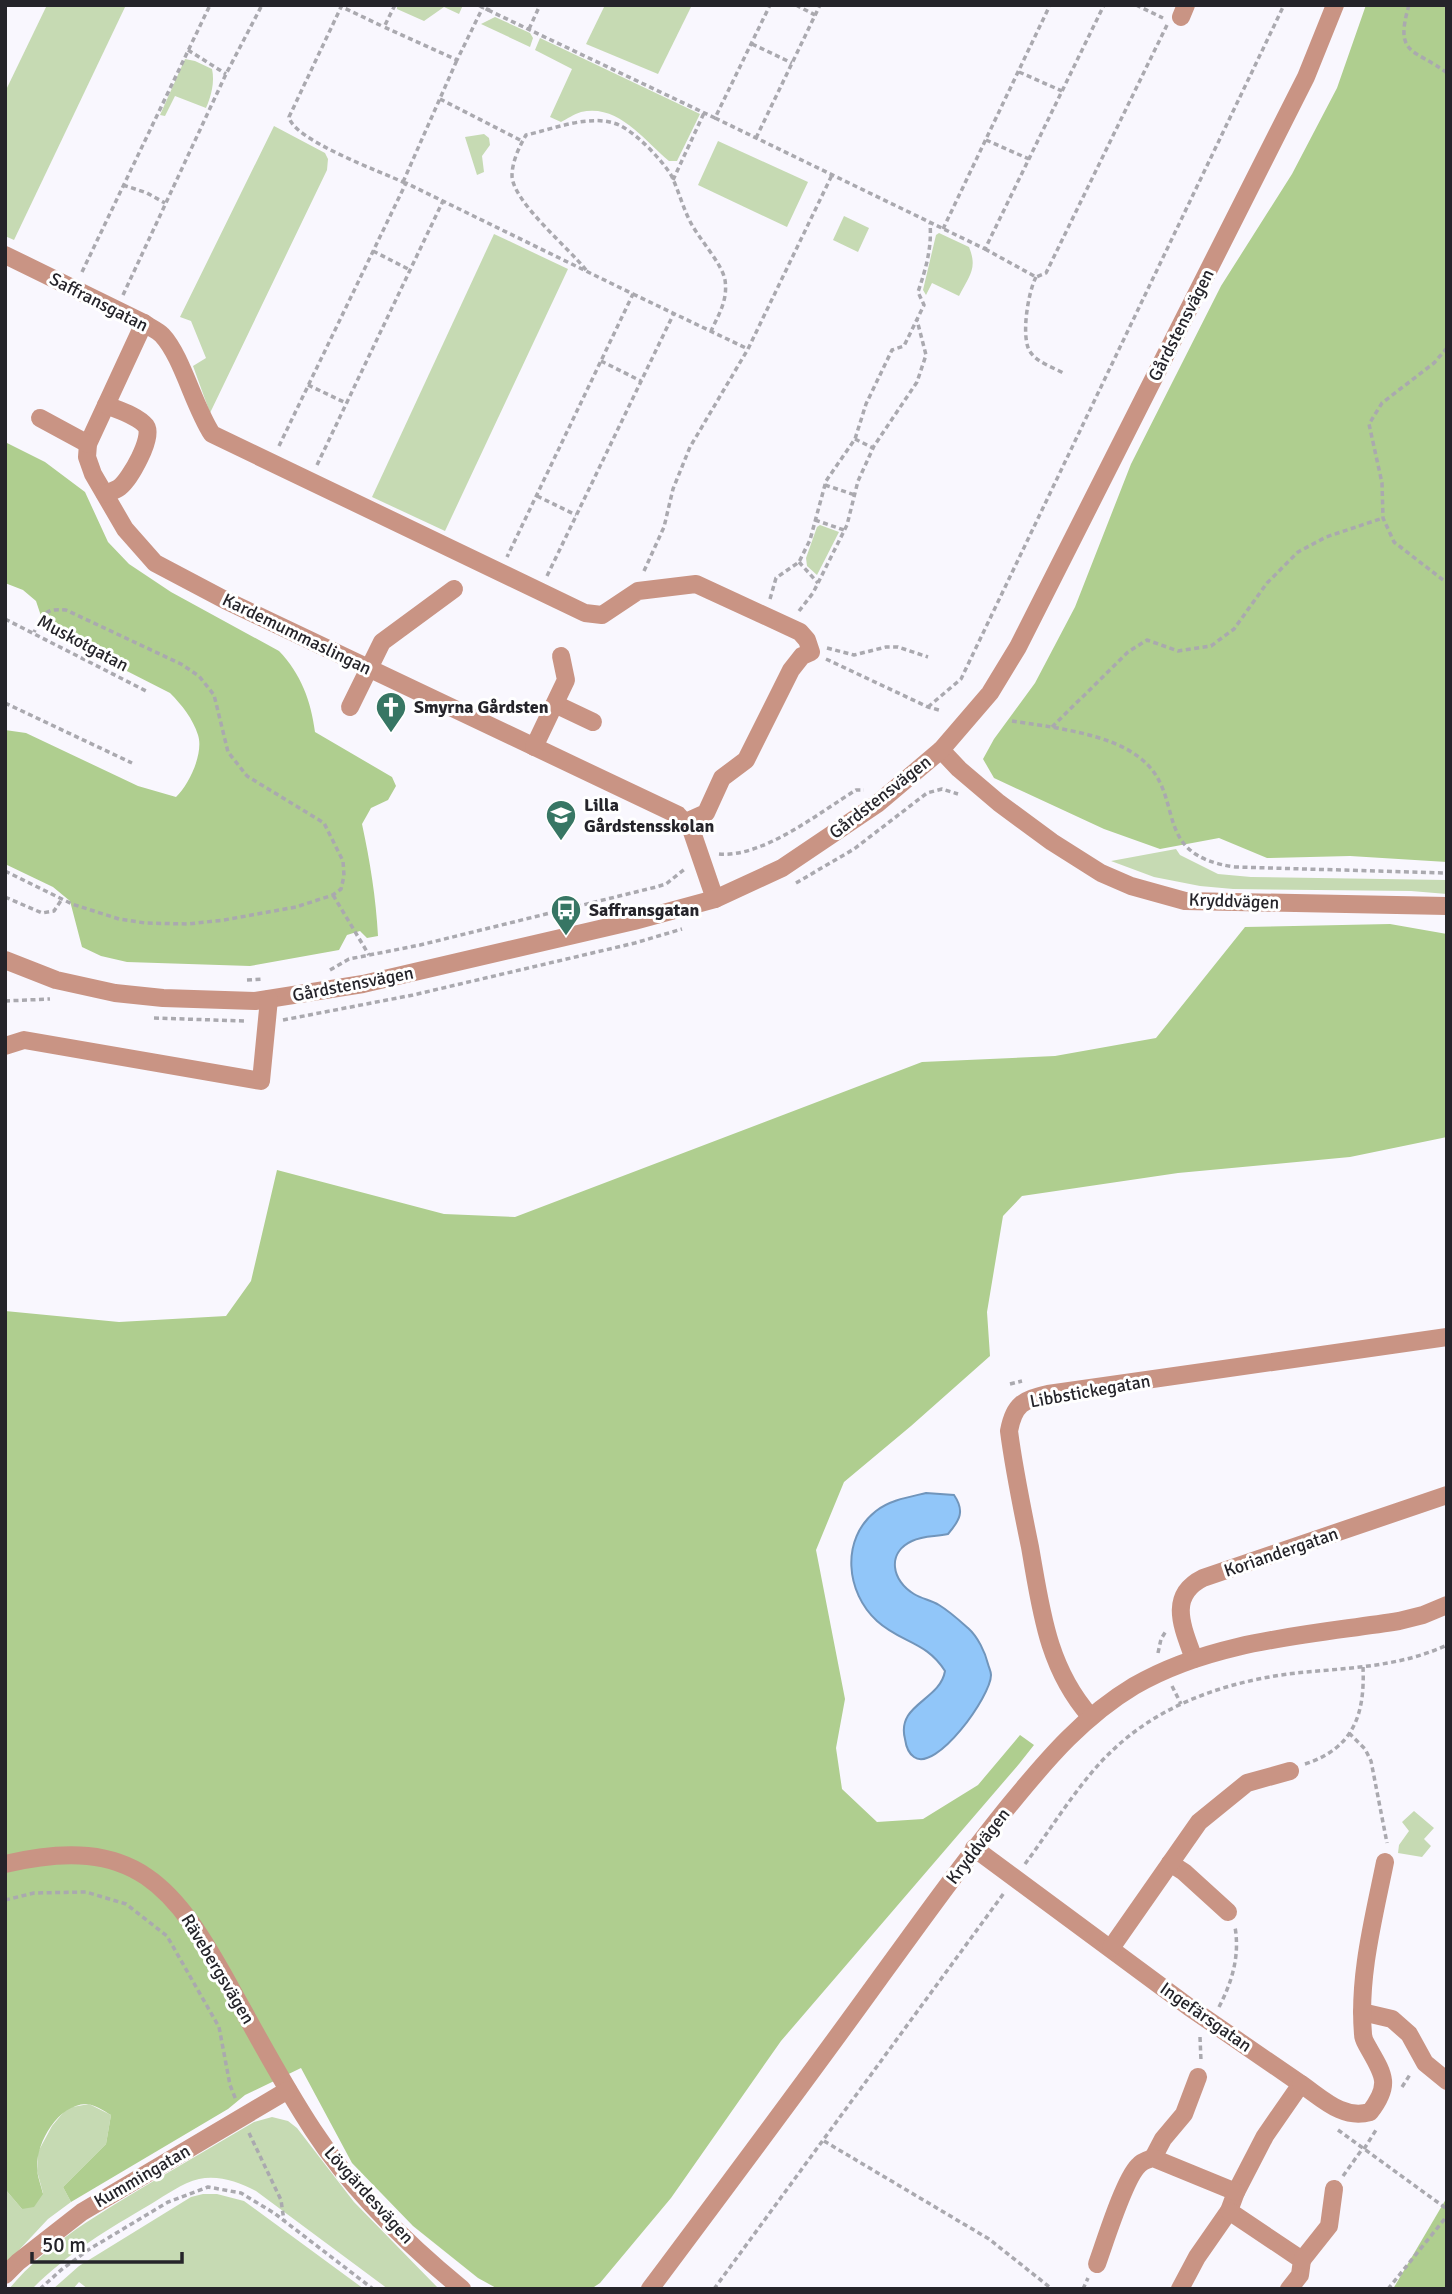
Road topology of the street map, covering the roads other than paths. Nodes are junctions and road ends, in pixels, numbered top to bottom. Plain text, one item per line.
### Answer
1 (1335, 5) edge
2 (5, 255) edge
3 (144, 323) junction
4 (106, 405) junction
5 (40, 418) dead end
6 (88, 444) junction
7 (105, 494) junction
8 (454, 589) dead end
9 (561, 656) dead end
10 (369, 669) junction
11 (555, 704) junction
12 (350, 707) dead end
13 (593, 722) dead end
14 (534, 747) junction
15 (941, 750) junction
16 (686, 822) junction
17 (715, 899) junction
18 (1447, 906) edge
19 (5, 960) edge
20 (269, 999) junction
21 (5, 1046) edge
22 (1447, 1337) edge
23 (1447, 1495) edge
24 (1447, 1605) edge
25 (1194, 1659) junction
26 (1090, 1717) junction
27 (1290, 1771) road end
28 (974, 1848) junction
29 (1385, 1862) road end
30 (1170, 1863) junction
31 (5, 1864) edge
32 (1228, 1913) road end
33 (1111, 1948) junction
34 (1362, 2012) junction
35 (1198, 2077) road end
36 (1447, 2081) edge
37 (1301, 2084) junction
38 (288, 2090) junction
39 (1153, 2158) junction
40 (1334, 2189) road end
41 (1236, 2192) junction
42 (1229, 2211) junction
43 (1302, 2260) junction
44 (1097, 2264) dead end
45 (5, 2275) edge
46 (462, 2289) edge
47 (650, 2289) edge
48 (1180, 2289) edge
49 (1289, 2289) edge

1 - 15 street, Gårdstensvägen
2 - 3 street, Saffransgatan
3 - 4 street
3 - 16 street, Saffransgatan
4 - 6 street
4 - 7 street
5 - 6 street
6 - 7 street, Kardemummaslingan
7 - 10 street, Kardemummaslingan
8 - 10 street
9 - 11 street
10 - 12 street
10 - 14 street, Kardemummaslingan
11 - 13 street
11 - 14 street
14 - 16 street, Kardemummaslingan
15 - 17 street, Gårdstensvägen
15 - 18 street, Kryddvägen
16 - 17 street
17 - 20 street, Gårdstensvägen
19 - 20 street, Gårdstensvägen
20 - 21 street
22 - 26 street, Libbstickegatan
23 - 25 street, Koriandergatan
24 - 25 street, Kryddvägen
25 - 26 street, Kryddvägen
26 - 28 street, Kryddvägen
27 - 30 street
28 - 33 street, Ingefärsgatan
28 - 47 street, Kryddvägen
29 - 34 street, Ingefärsgatan
30 - 32 street
30 - 33 street
31 - 38 street, Rävebergsvägen
33 - 37 street, Ingefärsgatan
34 - 36 street
34 - 37 street, Ingefärsgatan
35 - 39 street
37 - 41 street
38 - 45 street, Kummingatan
38 - 46 street, Lövgärdesvägen
39 - 41 street
39 - 44 street
40 - 43 street
41 - 42 street
42 - 43 street
42 - 48 street
43 - 49 street

